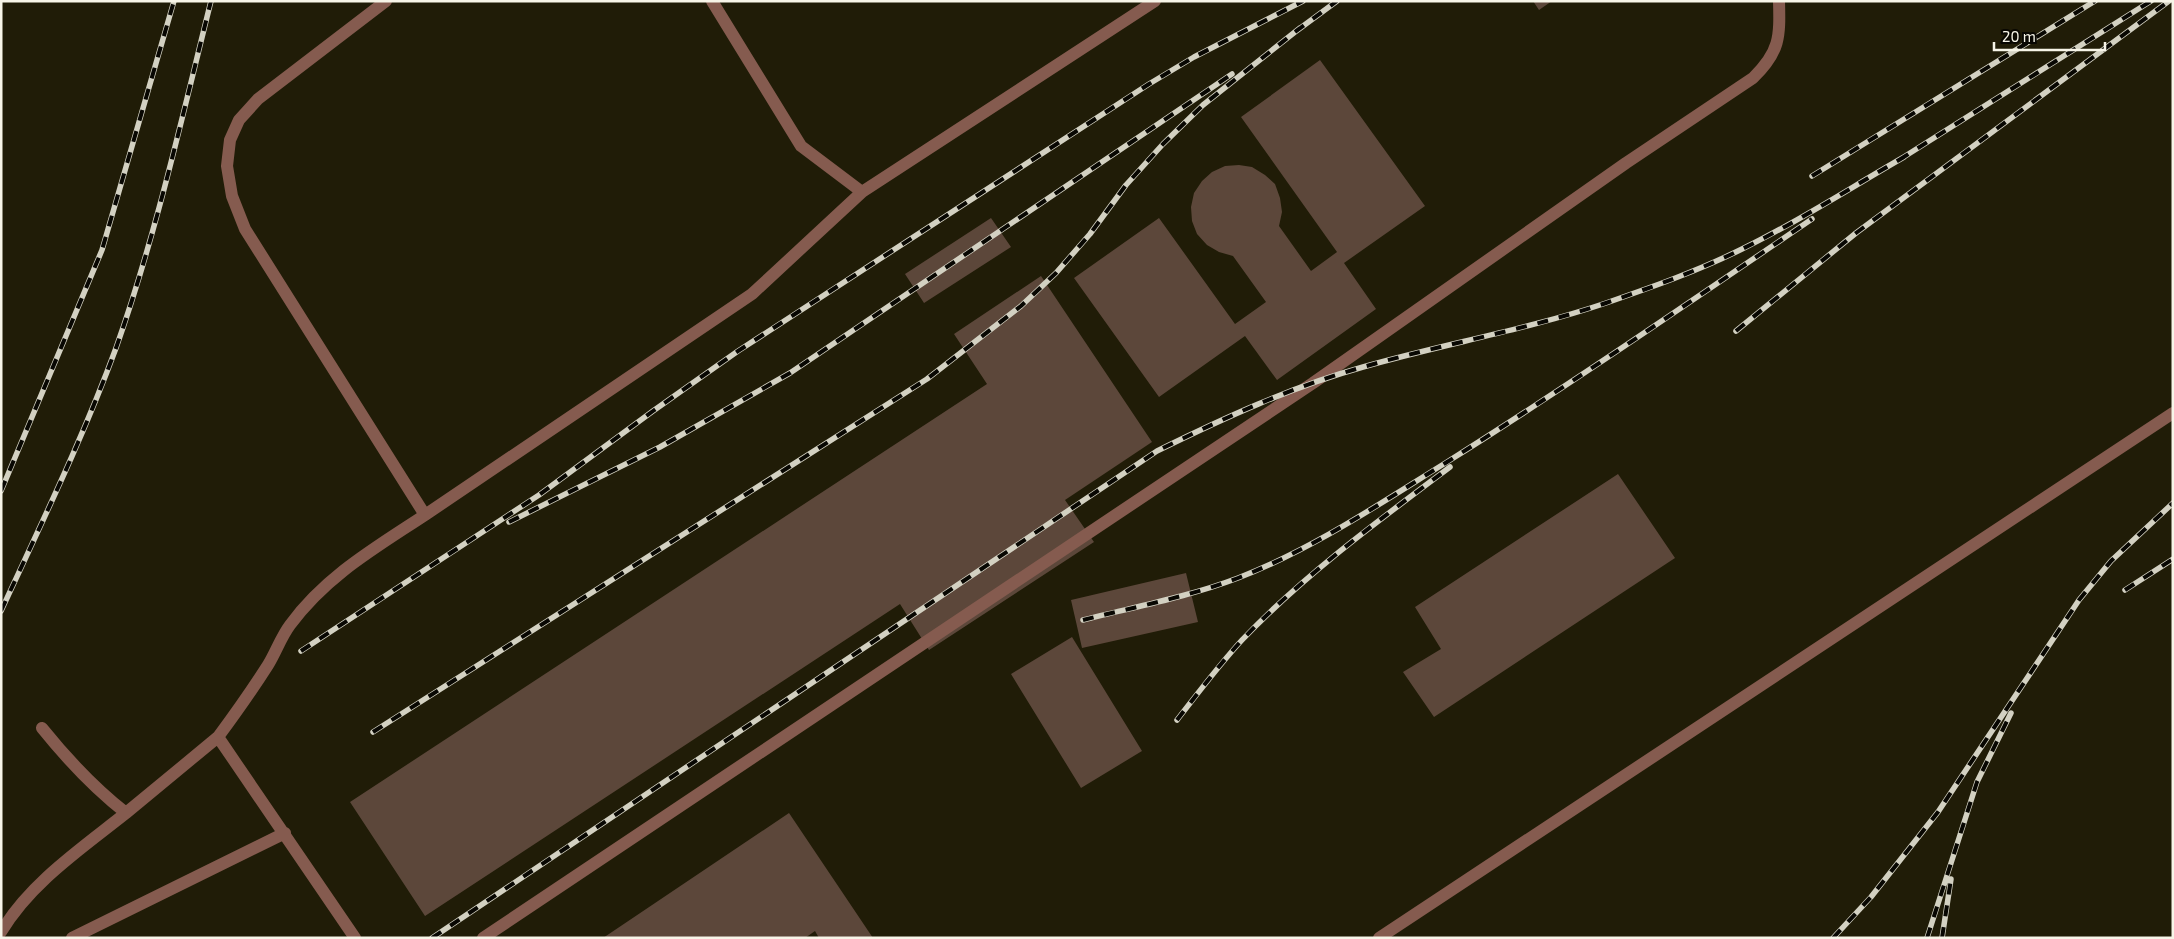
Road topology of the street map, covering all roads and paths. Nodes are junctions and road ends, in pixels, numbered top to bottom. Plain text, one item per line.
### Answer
1 (386, 1) edge
2 (712, 1) edge
3 (1155, 1) edge
4 (1779, 1) edge
5 (862, 192) junction
6 (2173, 414) edge
7 (425, 515) junction
8 (42, 728) dead end
9 (218, 737) junction
10 (126, 813) junction
11 (285, 833) junction
12 (1, 932) edge
13 (72, 938) edge
14 (355, 938) edge
15 (482, 938) edge
16 (1379, 938) edge

1 - 7 lane
2 - 5 lane
3 - 5 lane
4 - 15 lane
5 - 7 lane
6 - 16 lane
7 - 9 lane
8 - 10 lane
9 - 10 lane
9 - 11 lane
10 - 12 lane
11 - 13 lane
11 - 14 lane

